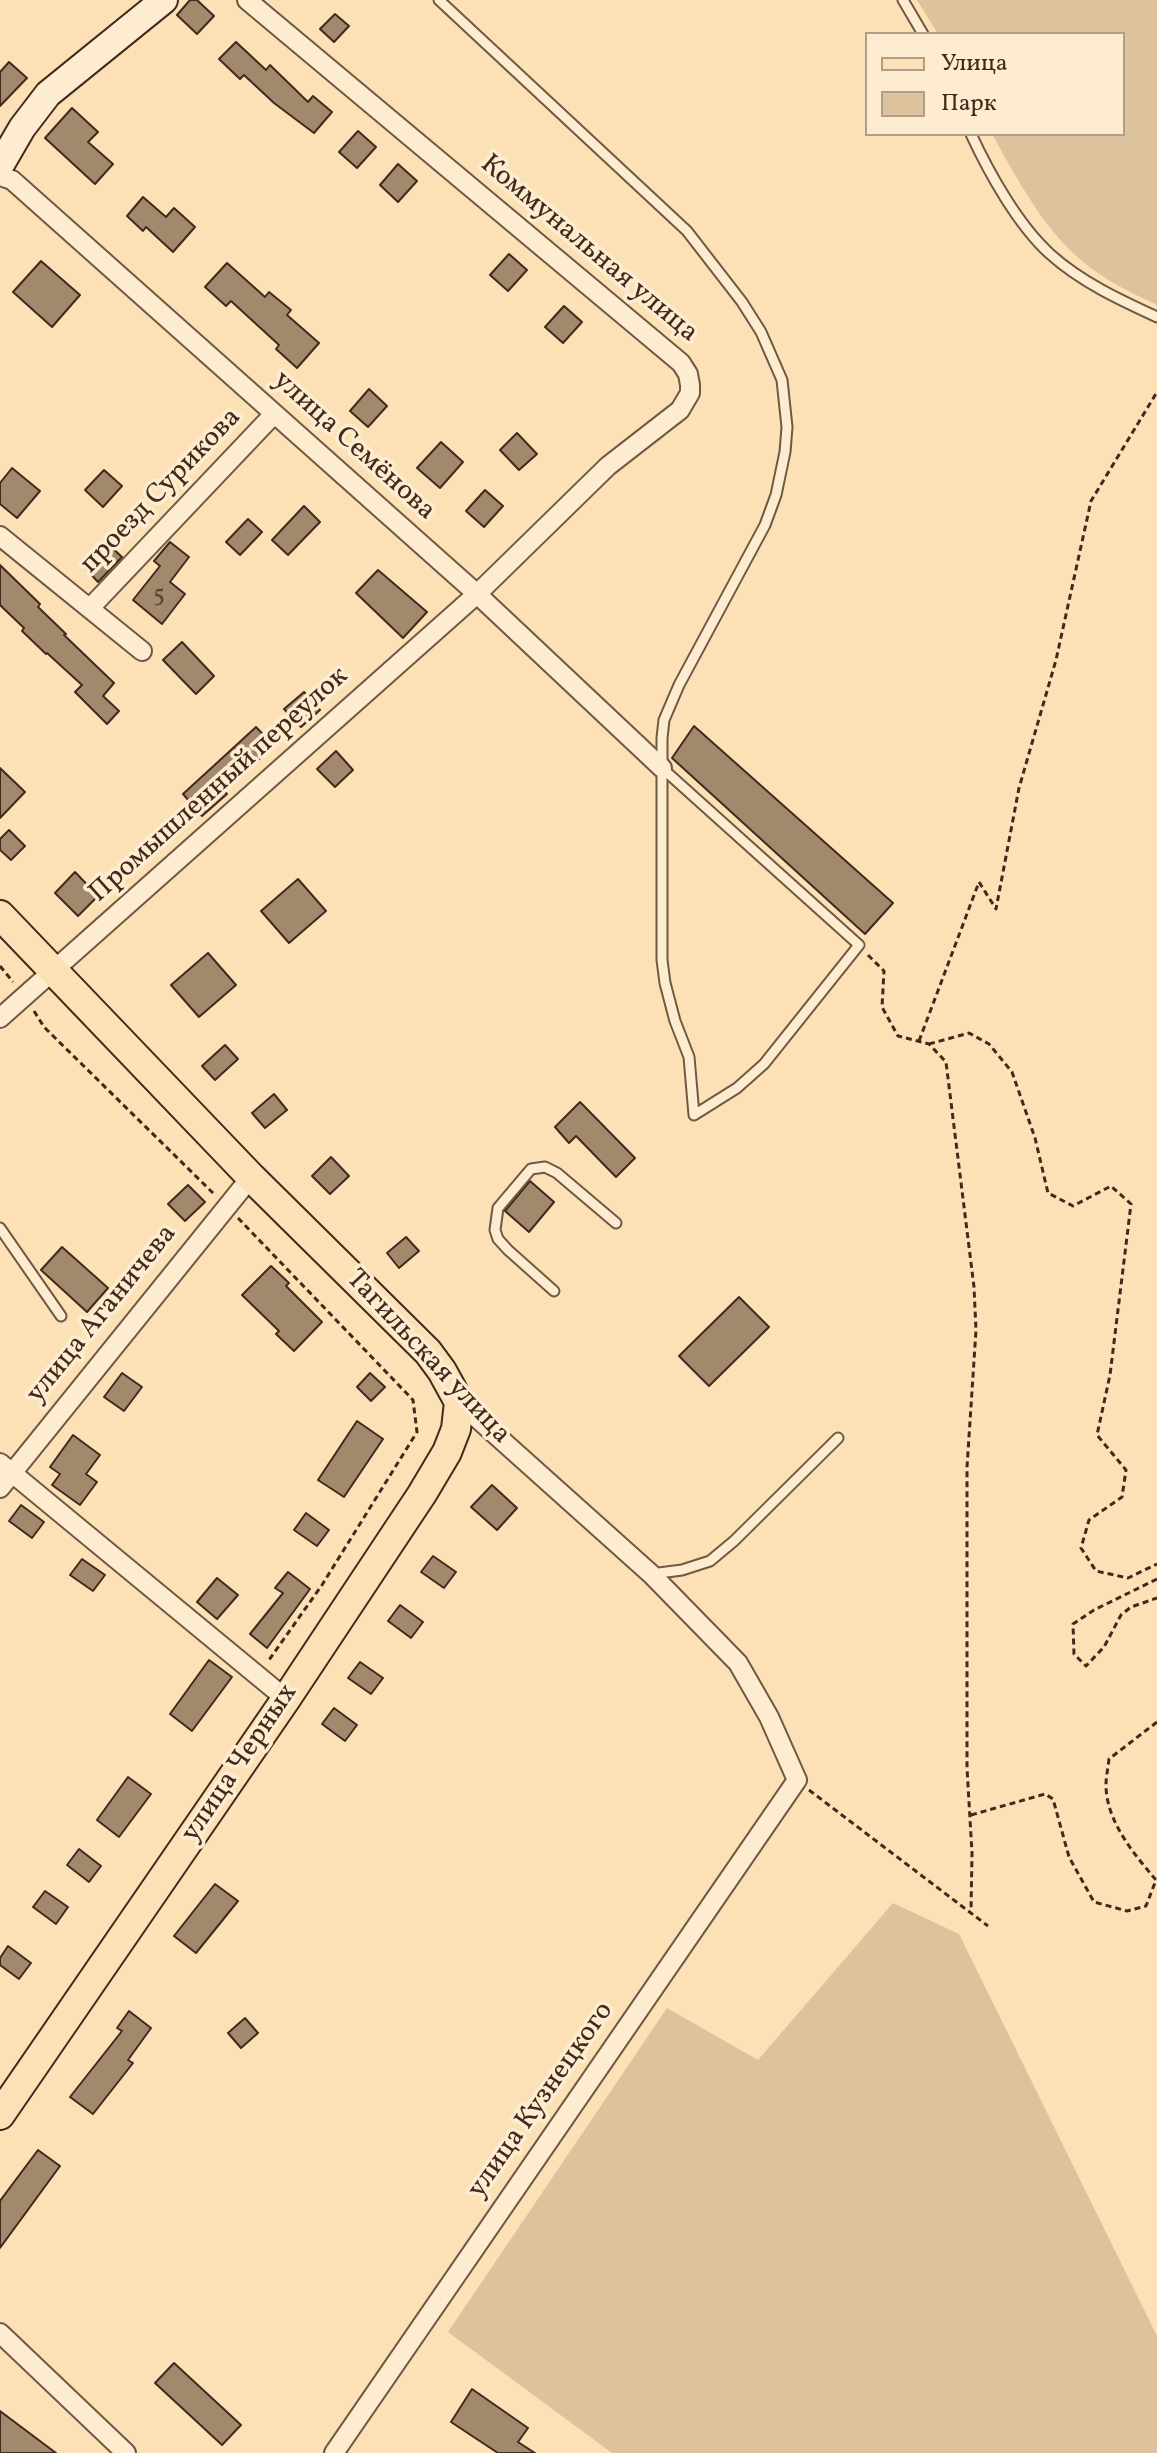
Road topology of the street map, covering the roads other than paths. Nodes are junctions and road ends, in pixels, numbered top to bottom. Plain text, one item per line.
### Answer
1 (164, 0) edge
2 (247, 0) edge
3 (439, 0) edge
4 (903, 0) edge
5 (922, 32) edge
6 (972, 136) edge
7 (0, 166) edge
8 (0, 176) edge
9 (1157, 317) edge
10 (274, 414) junction
11 (0, 536) edge
12 (477, 594) junction
13 (90, 608) junction
14 (142, 651) dead end
15 (662, 768) junction
16 (0, 915) edge
17 (54, 972) junction
18 (0, 1018) edge
19 (251, 1177) junction
20 (616, 1223) dead end
21 (0, 1228) edge
22 (554, 1291) dead end
23 (61, 1316) dead end
24 (459, 1402) junction
25 (838, 1438) dead end
26 (6, 1468) edge
27 (0, 1488) edge
28 (651, 1574) junction
29 (286, 1699) junction
30 (797, 1780) joint
31 (0, 2115) edge
32 (0, 2333) edge
33 (126, 2453) edge
34 (334, 2453) edge

1 - 7 street
2 - 12 street, Коммунальная улица
3 - 15 lane
4 - 5 lane
6 - 9 lane
8 - 10 street, улица Семёнова
10 - 12 street, улица Семёнова
10 - 13 street, проезд Сурикова
11 - 13 street, проезд Сурикова
12 - 15 street, улица Семёнова
12 - 17 street, Промышленный переулок
13 - 14 street, проезд Сурикова
15 - 15 lane
16 - 17 main road, Тагильская улица
17 - 18 street, Промышленный переулок
17 - 19 main road, Тагильская улица
19 - 24 main road, Тагильская улица
19 - 26 street, улица Аганичева
20 - 22 lane
21 - 23 lane
24 - 28 street, Тагильская улица
24 - 29 main road, улица Черных
25 - 28 lane
26 - 27 street, улица Аганичева
26 - 29 street
28 - 30 street, Тагильская улица
29 - 31 main road, улица Черных
30 - 34 street, улица Кузнецкого
32 - 33 street

